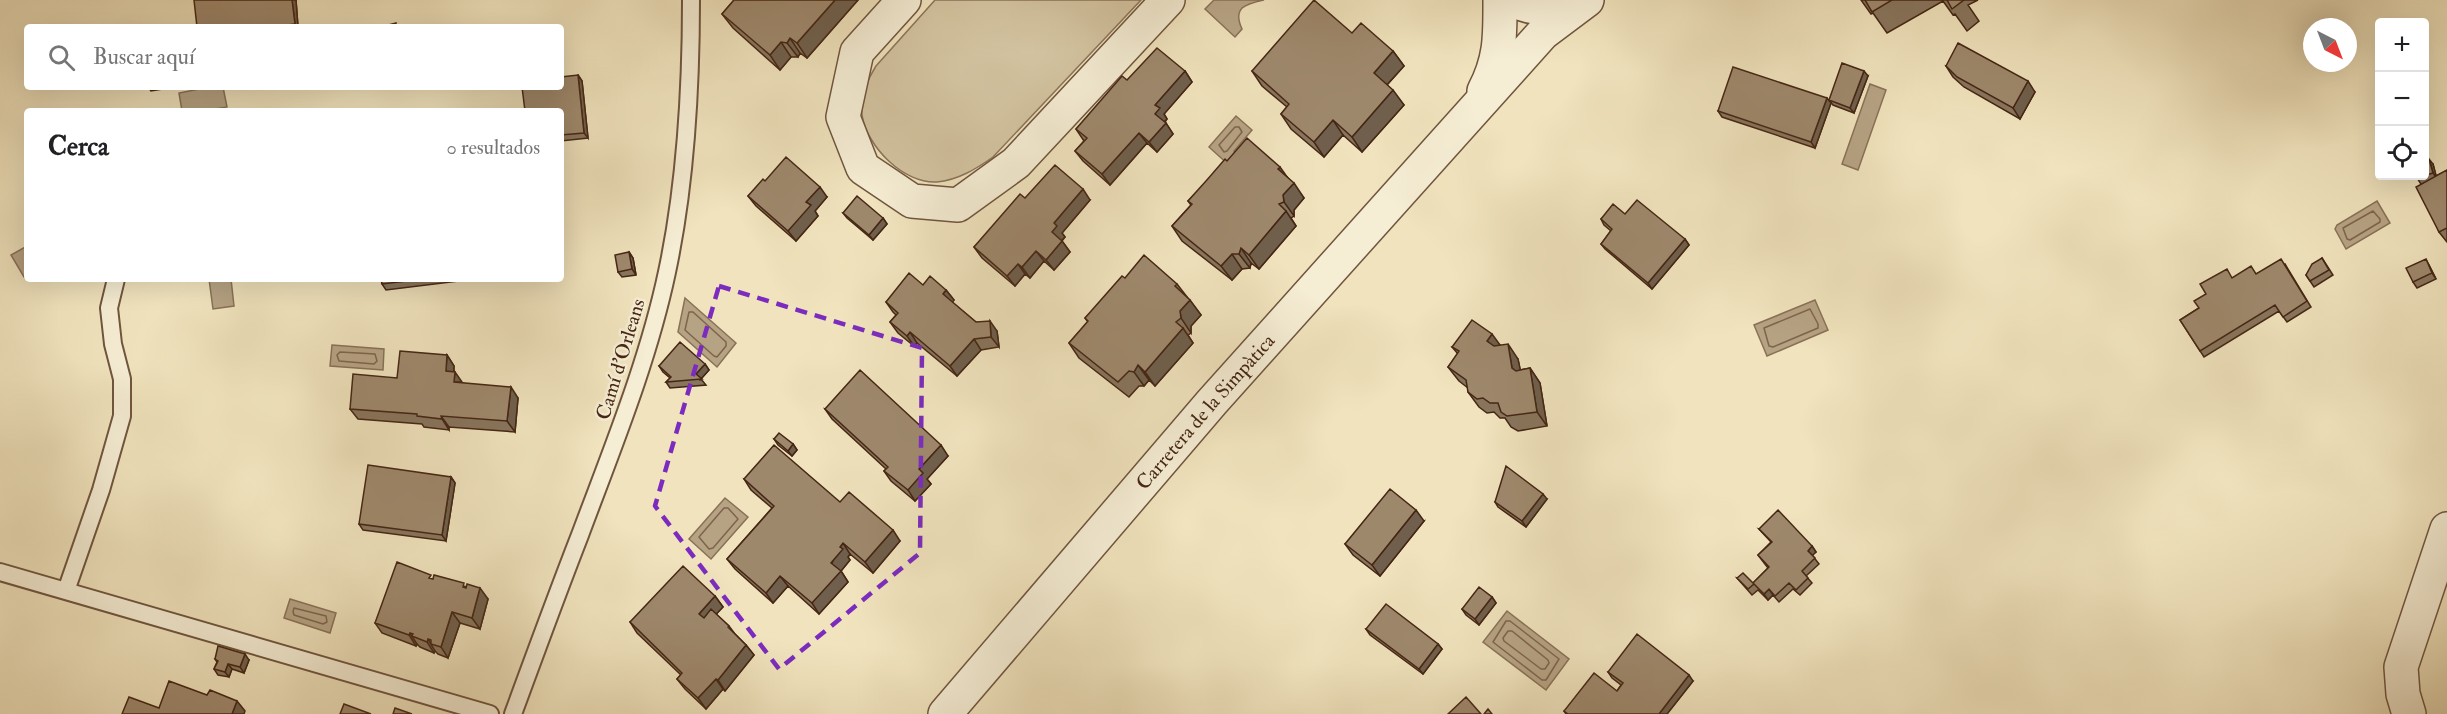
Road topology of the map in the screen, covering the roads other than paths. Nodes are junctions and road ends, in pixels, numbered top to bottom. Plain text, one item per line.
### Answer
1 (691, 0) edge
2 (904, 0) edge
3 (1168, 0) edge
4 (1500, 0) edge
5 (1513, 0) edge
6 (1587, 0) edge
7 (1472, 115) junction
8 (115, 282) edge
9 (2447, 529) edge
10 (0, 572) edge
11 (66, 591) junction
12 (490, 714) edge
13 (513, 714) edge
14 (945, 714) edge
15 (2409, 714) edge

1 - 13 lane, Camí d'Orleans
2 - 3 street
4 - 7 street, Carretera de la Simpàtica
5 - 6 street
6 - 7 street, Carretera de la Simpàtica
7 - 14 street, Carretera de la Simpàtica
8 - 11 lane
9 - 15 street
10 - 11 lane
11 - 12 lane

